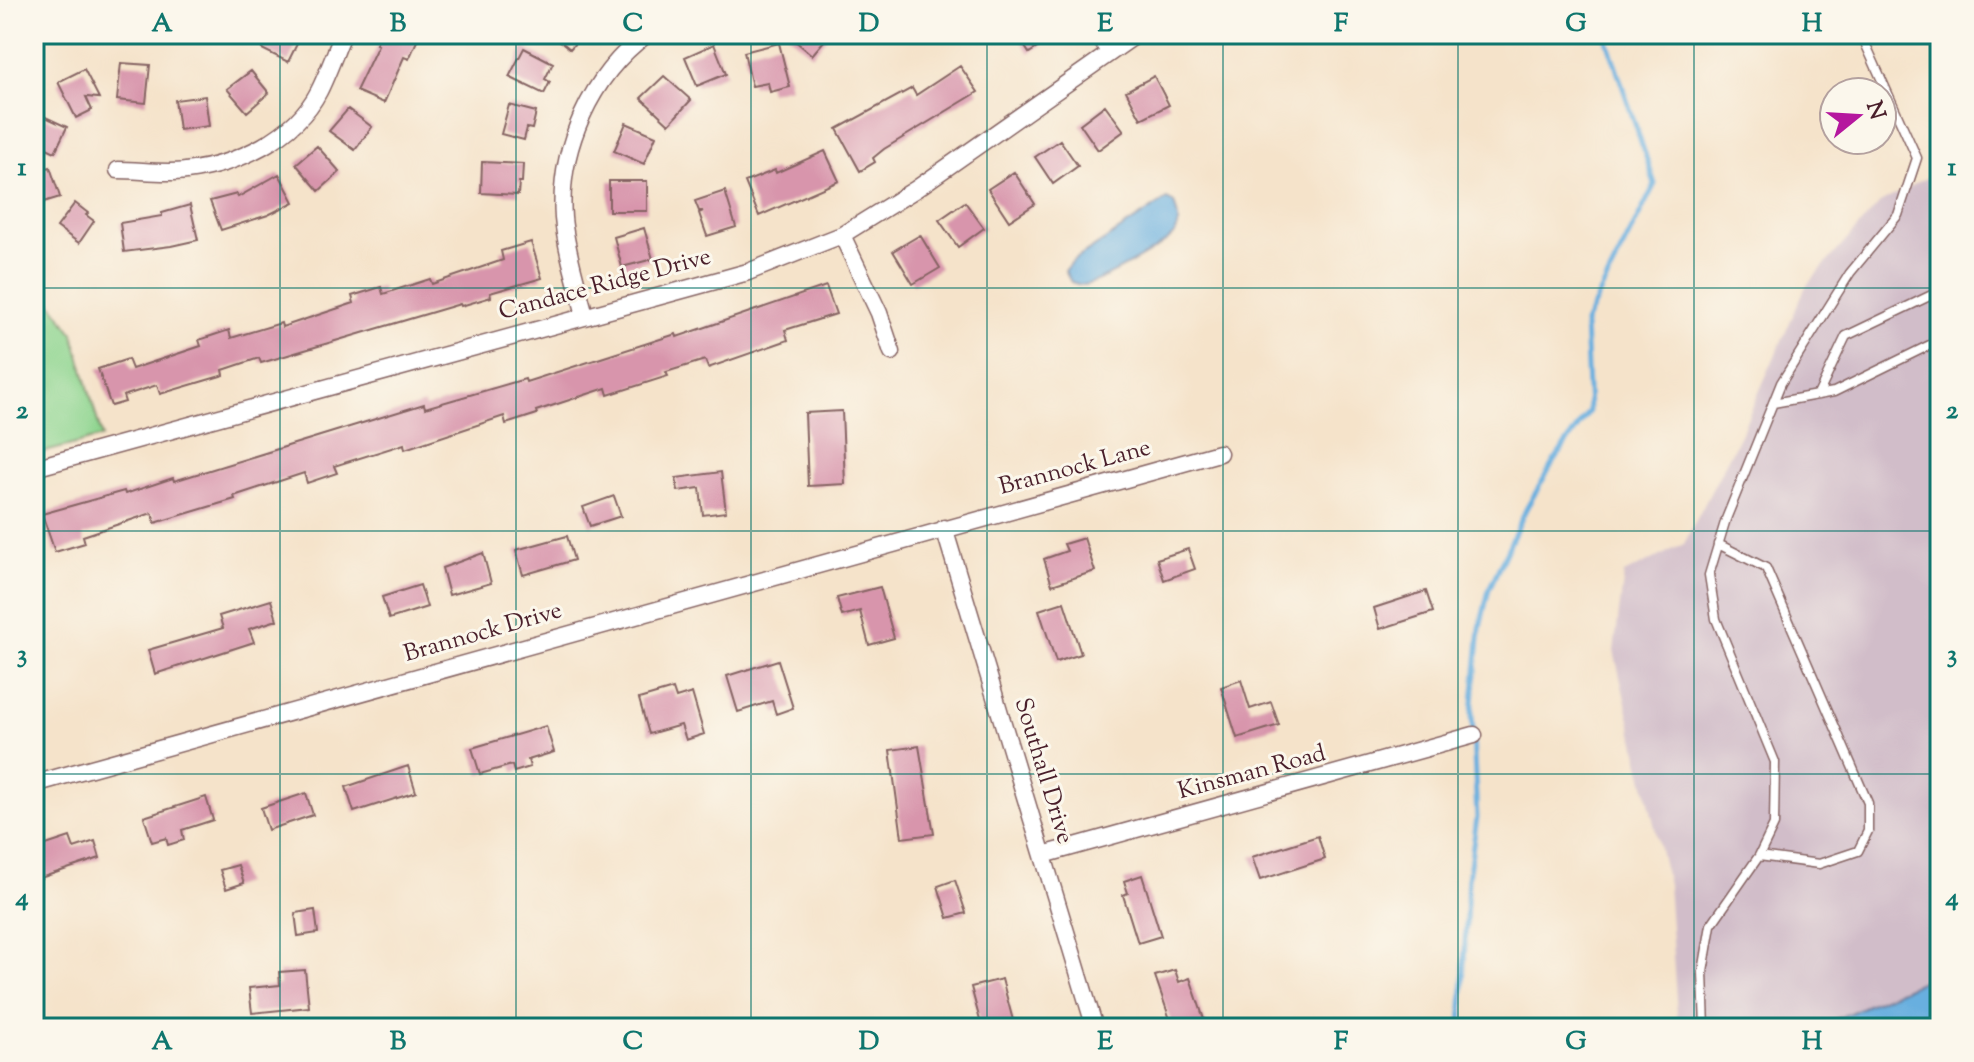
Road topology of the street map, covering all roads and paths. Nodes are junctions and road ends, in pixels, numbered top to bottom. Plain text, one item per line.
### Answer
1 (343, 34) edge
2 (647, 34) edge
3 (1098, 34) edge
4 (1137, 34) edge
5 (1861, 34) edge
6 (1109, 52) junction
7 (118, 170) dead end
8 (842, 235) junction
9 (1940, 291) edge
10 (585, 315) junction
11 (1940, 340) edge
12 (892, 352) dead end
13 (1818, 395) junction
14 (1773, 403) junction
15 (1219, 453) dead end
16 (34, 468) edge
17 (944, 528) junction
18 (1718, 544) junction
19 (1474, 735) dead end
20 (34, 784) edge
21 (1043, 855) junction
22 (1759, 856) junction
23 (1095, 1028) edge
24 (1705, 1028) edge

1 - 7 street
2 - 10 street
3 - 6 street
4 - 6 street, Candace Ridge Drive
5 - 14 lane
6 - 8 street, Candace Ridge Drive
8 - 10 street, Candace Ridge Drive
8 - 12 street
9 - 13 lane
10 - 16 street, Candace Ridge Drive
11 - 13 lane
13 - 14 lane
14 - 18 lane
15 - 17 street, Brannock Lane
17 - 20 street, Brannock Drive
17 - 21 street, Southall Drive
18 - 22 lane
18 - 22 lane
19 - 21 street, Kinsman Road
21 - 23 street, Southall Drive
22 - 24 lane

